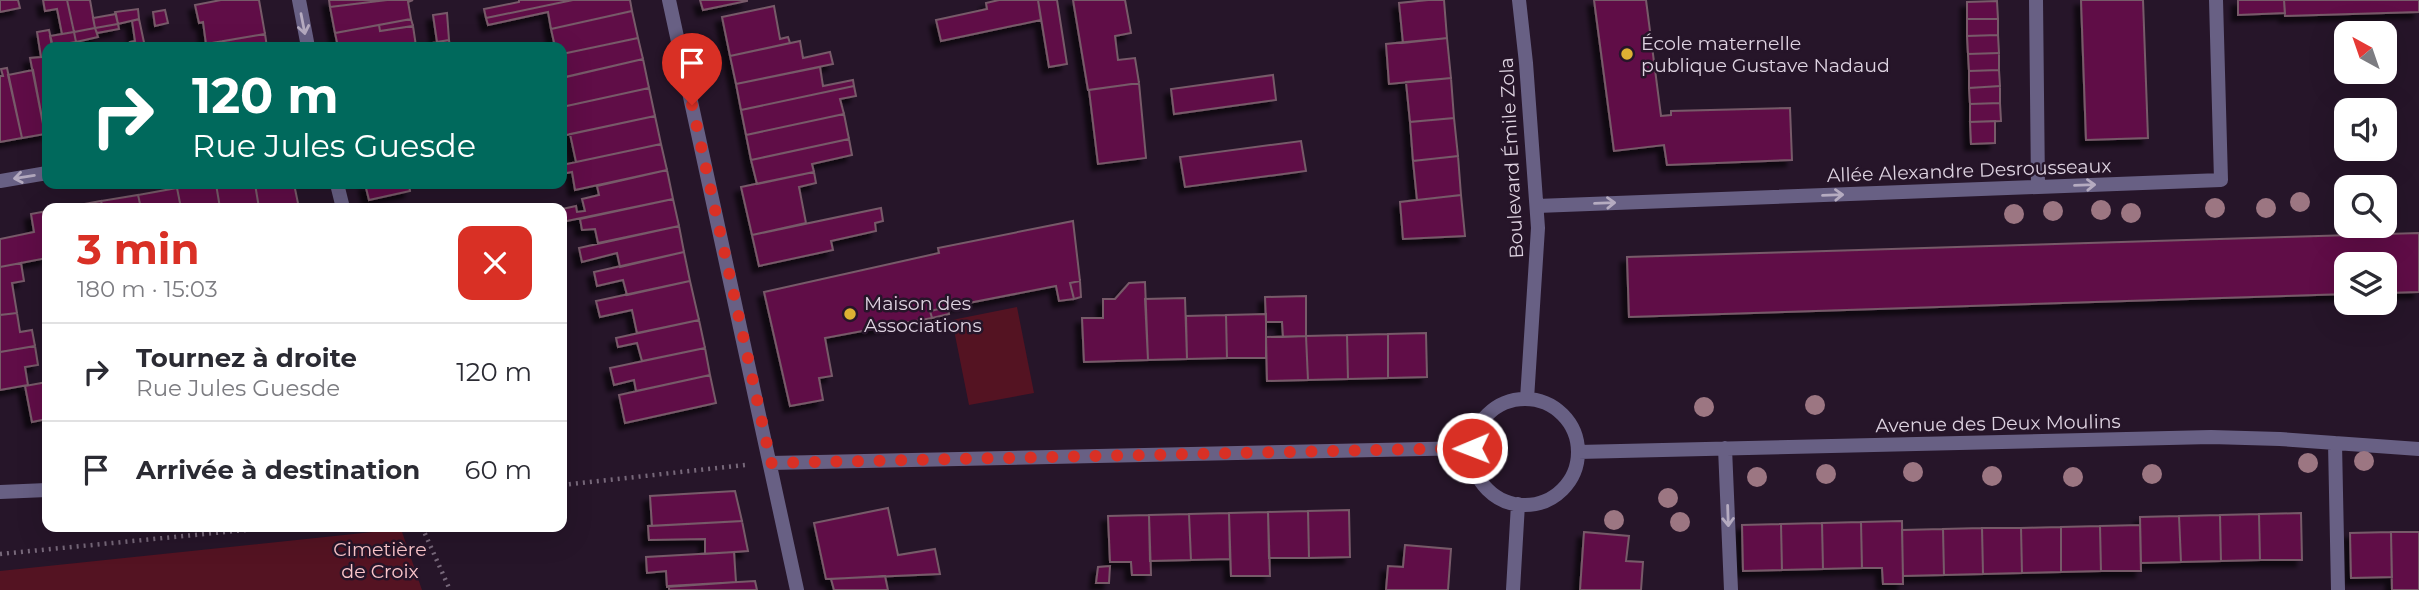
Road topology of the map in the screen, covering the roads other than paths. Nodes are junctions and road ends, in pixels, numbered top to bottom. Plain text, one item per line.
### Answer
1 (299, 0) edge
2 (669, 0) edge
3 (1519, 0) edge
4 (2036, 0) edge
5 (2216, 0) edge
6 (307, 42) edge
7 (42, 174) edge
8 (0, 181) edge
9 (2038, 187) junction
10 (1537, 206) junction
11 (1527, 399) junction
12 (2335, 443) junction
13 (1472, 448) junction
14 (1726, 448) junction
15 (2419, 449) edge
16 (1578, 452) junction
17 (771, 463) junction
18 (42, 490) edge
19 (0, 492) edge
20 (1518, 504) junction
21 (797, 590) edge
22 (1513, 590) edge
23 (1731, 590) edge
24 (2338, 590) edge

1 -> 6 street
2 - 17 street
3 - 10 street, Boulevard Émile Zola
4 - 9 street
9 -> 5 street, Allée Alexandre Desrousseaux
7 -> 8 street
10 -> 9 street, Allée Alexandre Desrousseaux
10 - 11 street, Boulevard Émile Zola
11 - 13 street
11 - 16 street
12 - 14 street, Avenue des Deux Moulins
12 - 15 street, Avenue des Deux Moulins
12 - 24 street
13 - 17 street
13 - 20 street
14 - 16 street, Avenue des Deux Moulins
14 -> 23 street
16 - 20 street
17 - 21 street
18 - 19 street
20 - 22 street

